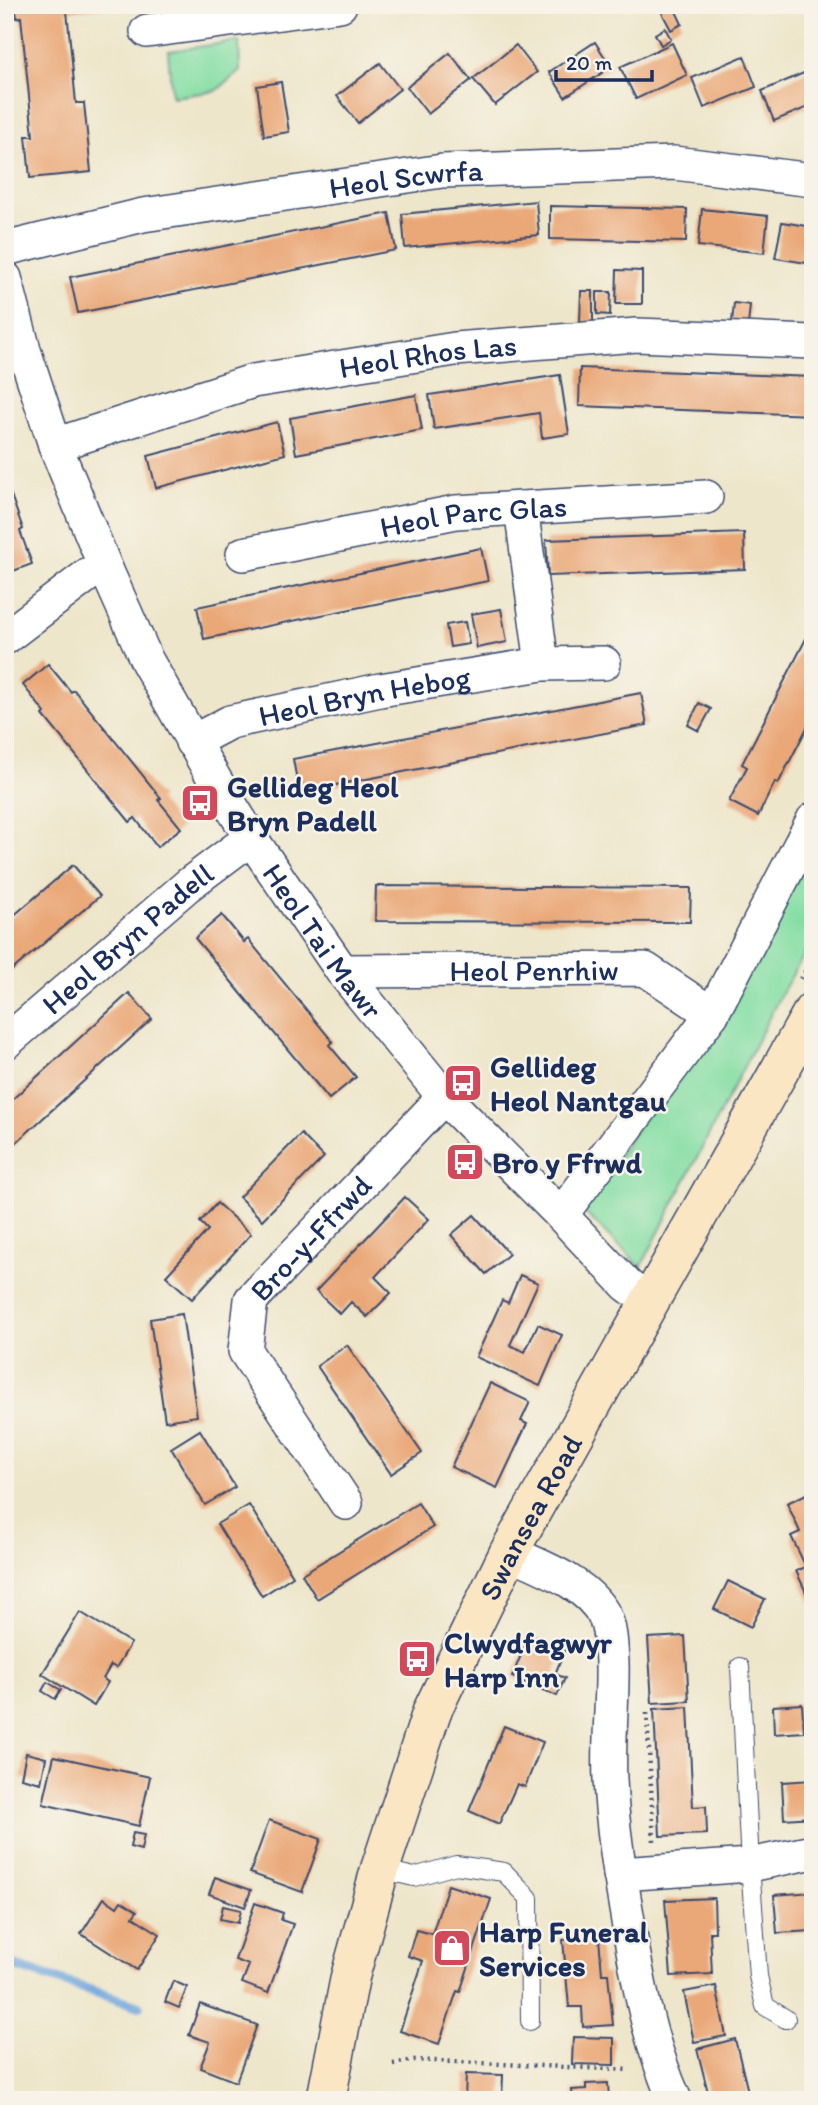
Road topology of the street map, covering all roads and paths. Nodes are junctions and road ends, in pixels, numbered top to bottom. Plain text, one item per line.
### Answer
1 (340, 5) edge
2 (147, 31) dead end
3 (813, 180) edge
4 (5, 249) edge
5 (5, 278) edge
6 (10, 313) edge
7 (813, 342) edge
8 (55, 445) junction
9 (706, 497) dead end
10 (521, 508) junction
11 (243, 554) dead end
12 (106, 569) junction
13 (5, 638) edge
14 (604, 663) dead end
15 (542, 664) junction
16 (192, 742) junction
17 (813, 820) edge
18 (253, 841) junction
19 (342, 971) junction
20 (813, 1011) edge
21 (712, 1014) junction
22 (5, 1043) edge
23 (444, 1097) junction
24 (561, 1214) junction
25 (648, 1301) junction
26 (346, 1503) dead end
27 (509, 1552) junction
28 (740, 1667) dead end
29 (646, 1709) dead end
30 (813, 1852) edge
31 (750, 1865) junction
32 (380, 1869) junction
33 (656, 1871) junction
34 (620, 1874) junction
35 (786, 2019) dead end
36 (530, 2021) dead end
37 (393, 2064) dead end
38 (661, 2064) junction
39 (326, 2100) edge
40 (675, 2100) edge

1 - 2 street
3 - 4 street, Heol Scwrfa
5 - 6 street, Heol Tai Mawr
6 - 8 street, Heol Tai Mawr
7 - 8 street, Heol Rhos Las
8 - 12 street, Heol Tai Mawr
9 - 10 street, Heol Parc Glas
10 - 11 street, Heol Parc Glas
10 - 15 street
12 - 13 street
12 - 16 street, Heol Tai Mawr
14 - 15 street, Heol Bryn Hebog
15 - 16 street, Heol Bryn Hebog
16 - 18 street, Heol Tai Mawr
17 - 21 street
18 - 19 street, Heol Tai Mawr
18 - 22 street, Heol Bryn Padell
19 - 21 street, Heol Penrhiw
19 - 23 street, Heol Tai Mawr
20 - 25 street, Swansea Road
21 - 24 street
23 - 24 street, Heol Tai Mawr
23 - 26 street, Bro-y-Ffrwd
24 - 25 street, Heol Tai Mawr
25 - 27 street, Swansea Road
27 - 32 street, Swansea Road
27 - 34 street
28 - 31 lane
29 - 33 path
30 - 31 street
31 - 33 street
31 - 35 lane
32 - 36 lane
32 - 39 street, Swansea Road
33 - 34 street
34 - 38 street
37 - 38 path
38 - 40 street

